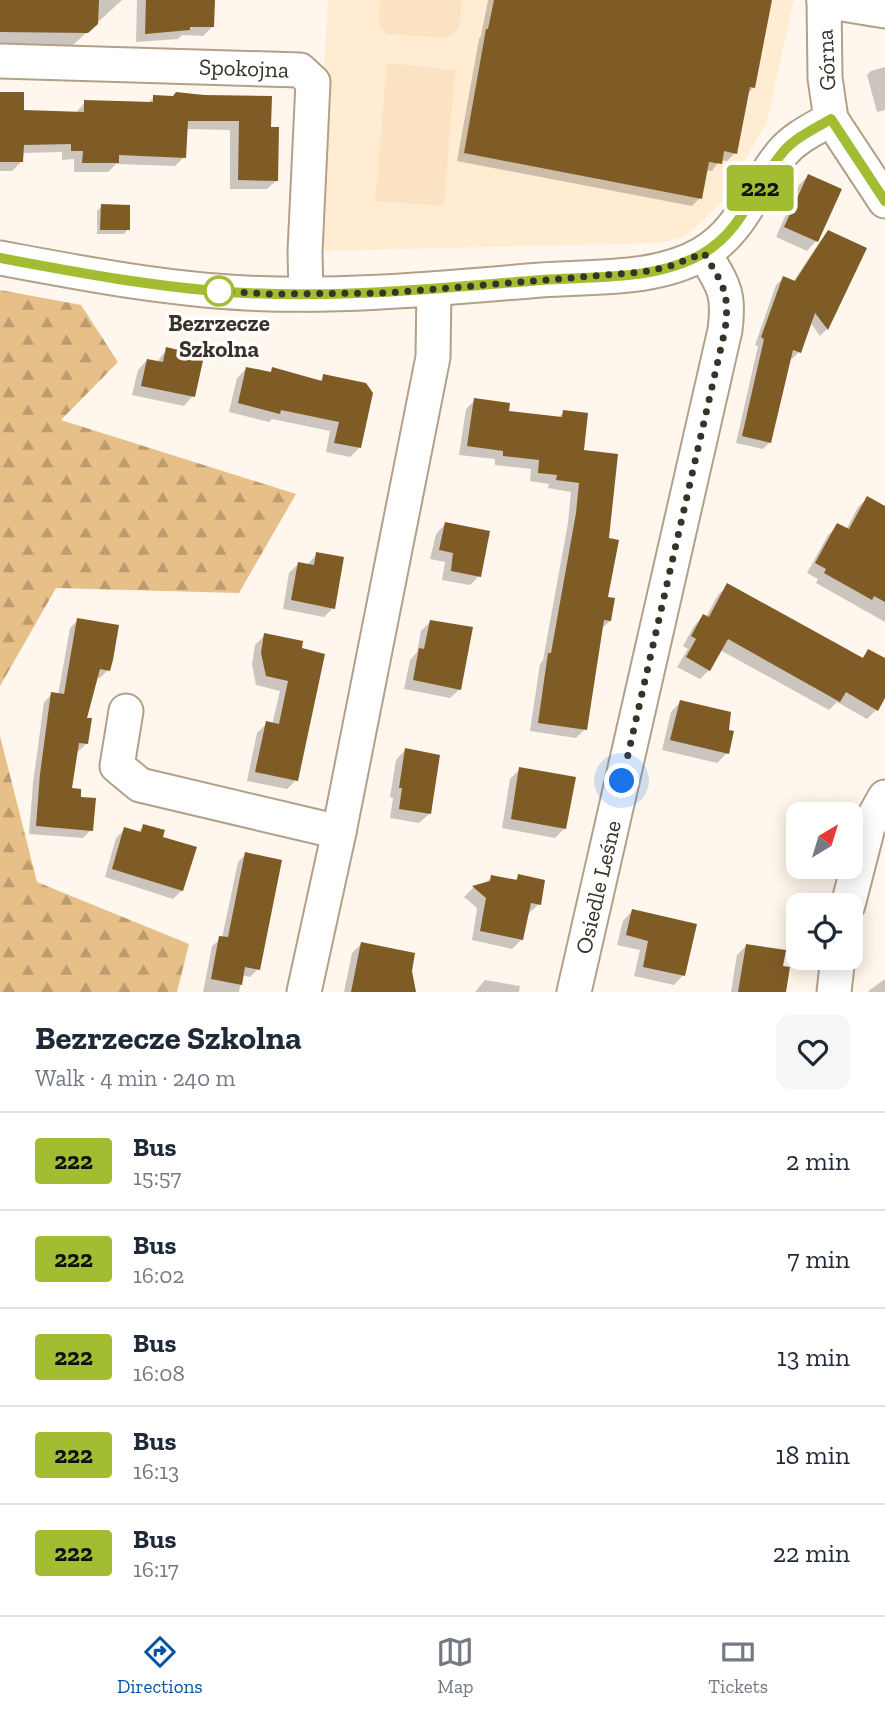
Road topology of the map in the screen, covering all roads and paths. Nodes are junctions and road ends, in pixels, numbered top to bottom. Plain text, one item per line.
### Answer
1 (824, 0) edge
2 (885, 11) edge
3 (0, 61) edge
4 (831, 119) junction
5 (885, 201) edge
6 (704, 253) junction
7 (0, 258) edge
8 (434, 289) junction
9 (306, 294) junction
10 (126, 711) dead end
11 (885, 797) edge
12 (340, 832) junction
13 (851, 893) edge
14 (837, 970) edge
15 (304, 992) edge
16 (573, 992) edge
17 (834, 992) edge

1 - 2 street
1 - 4 street, Górna
3 - 9 street, Spokojna
4 - 5 street
4 - 6 street
6 - 8 street
6 - 16 street, Osiedle Leśne
7 - 9 street
8 - 9 street
8 - 12 street
10 - 12 street
11 - 13 street
12 - 15 street
14 - 17 street

